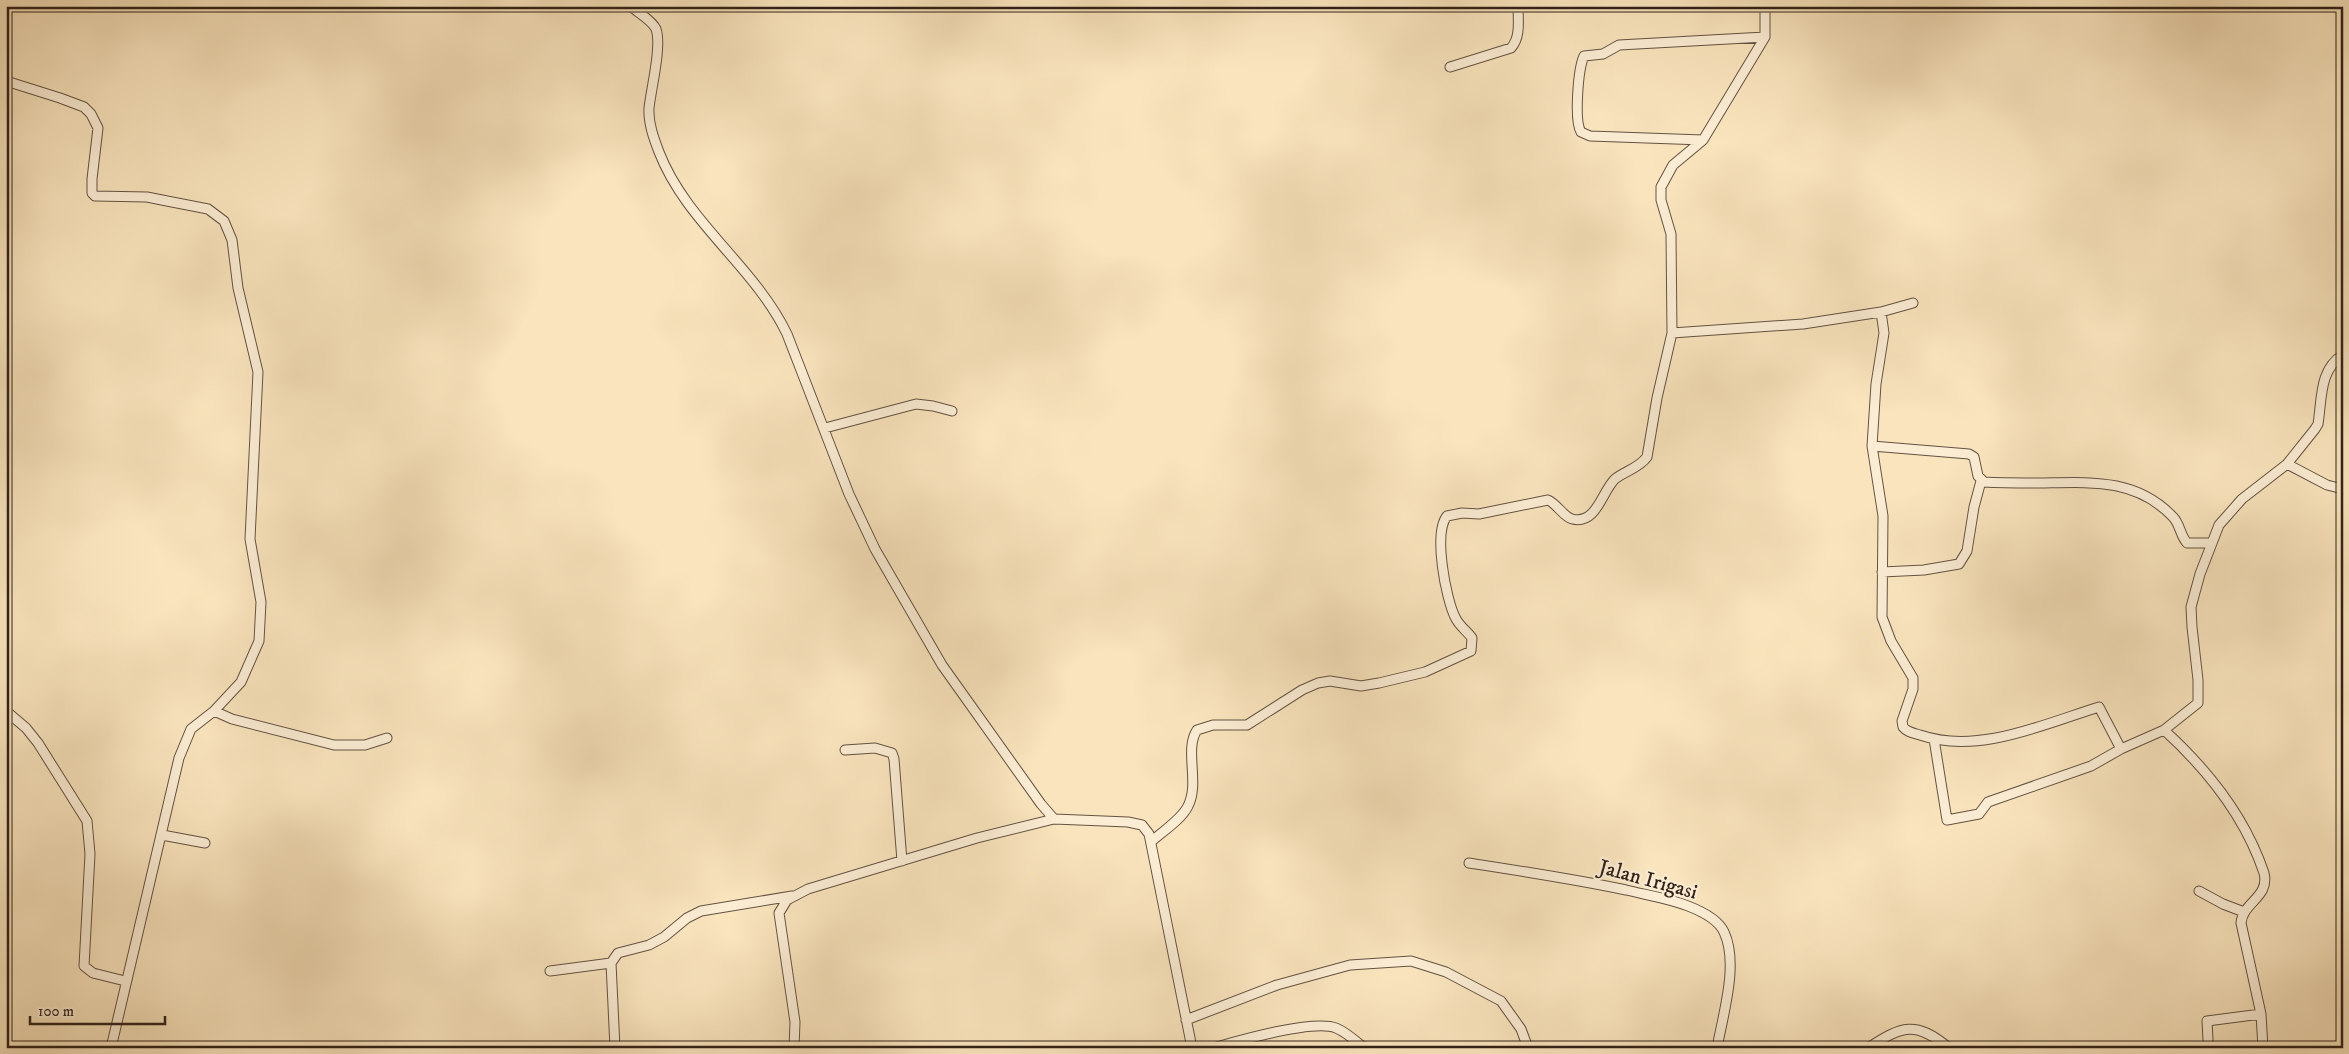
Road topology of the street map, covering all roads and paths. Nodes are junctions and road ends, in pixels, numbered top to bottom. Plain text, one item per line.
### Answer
1 (631, 6) edge
2 (1518, 6) edge
3 (1765, 6) edge
4 (1765, 37) junction
5 (1450, 67) dead end
6 (6, 81) edge
7 (1703, 140) junction
8 (1913, 303) dead end
9 (1881, 312) junction
10 (1672, 333) junction
11 (2343, 355) edge
12 (952, 411) dead end
13 (825, 428) junction
14 (1872, 446) junction
15 (2286, 464) junction
16 (1981, 481) junction
17 (2343, 489) edge
18 (2212, 543) junction
19 (1882, 572) junction
20 (214, 710) junction
21 (6, 711) edge
22 (2164, 730) junction
23 (387, 738) dead end
24 (1934, 740) junction
25 (2121, 749) junction
26 (845, 750) dead end
27 (1054, 819) junction
28 (162, 835) junction
29 (1152, 840) junction
30 (205, 843) dead end
31 (902, 861) junction
32 (1469, 863) dead end
33 (2199, 891) dead end
34 (792, 896) junction
35 (2244, 912) junction
36 (611, 964) junction
37 (550, 971) dead end
38 (125, 981) junction
39 (2261, 1014) junction
40 (1186, 1020) junction
41 (2208, 1040) dead end
42 (111, 1048) edge
43 (615, 1048) edge
44 (794, 1048) edge
45 (1192, 1048) edge
46 (1213, 1048) edge
47 (1364, 1048) edge
48 (1528, 1048) edge
49 (1717, 1048) edge
50 (1868, 1048) edge
51 (1949, 1048) edge
52 (2263, 1048) edge

1 - 13 street
2 - 5 street
3 - 4 street
4 - 7 street
4 - 7 street
6 - 20 street
7 - 10 street
8 - 9 street
9 - 10 street
9 - 14 street
10 - 29 street
11 - 15 street
12 - 13 street
13 - 27 street
14 - 16 street
14 - 19 street
15 - 17 street
15 - 18 street
16 - 18 street
16 - 19 street
18 - 22 street
19 - 24 street
20 - 23 street
20 - 28 street
21 - 38 street
22 - 25 street
22 - 35 street
24 - 25 street
24 - 25 street
26 - 31 street
27 - 29 street
27 - 31 street
28 - 30 street
28 - 38 street
29 - 40 street
31 - 34 street
32 - 49 street, Jalan Irigasi
33 - 35 street
34 - 36 street
34 - 44 street
35 - 39 street
36 - 37 street
36 - 43 street
38 - 42 street
39 - 41 street
39 - 52 street
40 - 45 street
40 - 48 street
46 - 47 street
50 - 51 street

